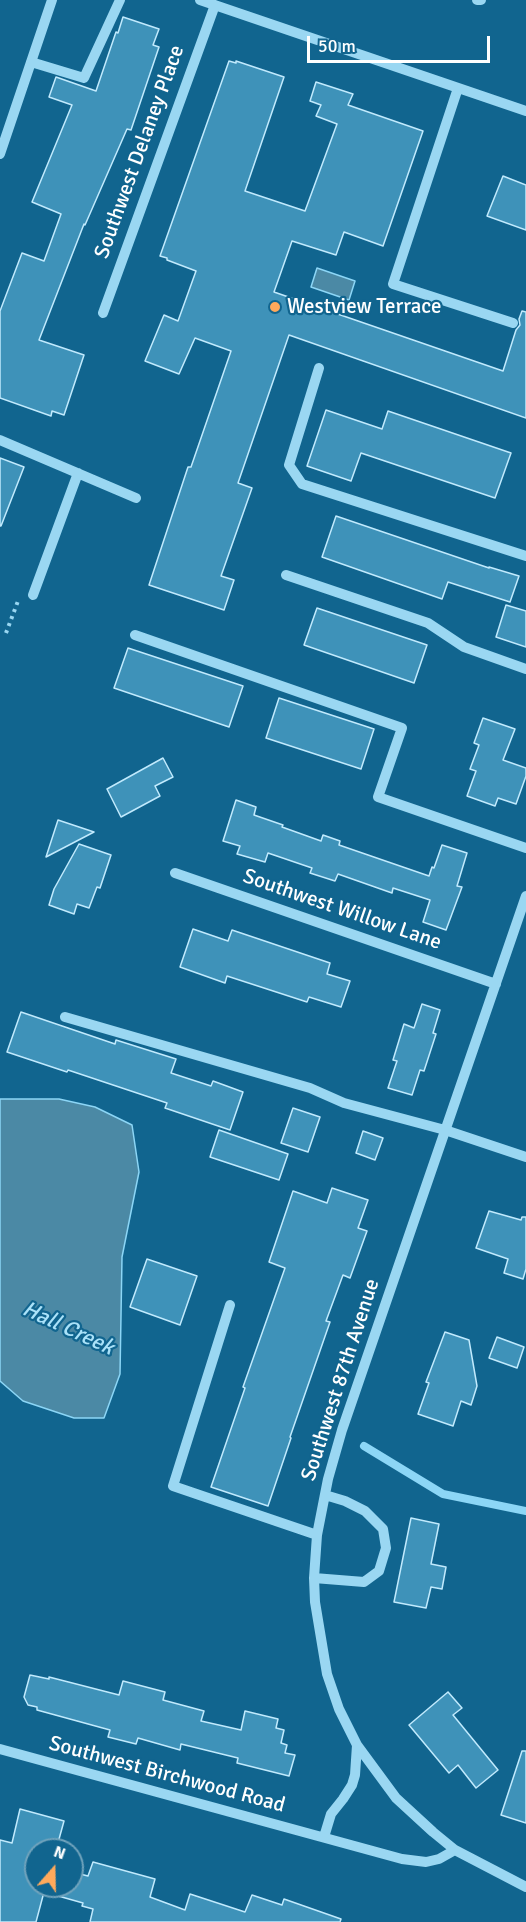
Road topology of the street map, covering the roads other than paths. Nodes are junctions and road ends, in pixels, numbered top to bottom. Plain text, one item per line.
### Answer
1 (52, 0) edge
2 (120, 0) edge
3 (200, 0) edge
4 (215, 5) junction
5 (31, 62) junction
6 (458, 88) junction
7 (526, 111) edge
8 (0, 154) edge
9 (103, 313) dead end
10 (513, 323) dead end
11 (319, 368) dead end
12 (0, 440) edge
13 (78, 473) junction
14 (136, 498) dead end
15 (526, 556) edge
16 (286, 575) dead end
17 (33, 595) road end
18 (135, 635) dead end
19 (526, 669) edge
20 (526, 848) edge
21 (175, 873) dead end
22 (526, 896) edge
23 (496, 984) junction
24 (65, 1017) dead end
25 (445, 1130) junction
26 (526, 1157) edge
27 (230, 1305) dead end
28 (325, 1495) junction
29 (317, 1535) junction
30 (314, 1578) junction
31 (357, 1745) junction
32 (0, 1749) edge
33 (324, 1837) junction
34 (454, 1850) junction
35 (526, 1887) edge

1 - 5 street
2 - 5 street
3 - 4 street
4 - 6 street
4 - 9 street, Southwest Delaney Place
5 - 8 street
6 - 7 street
6 - 10 street
11 - 15 street
12 - 13 street
13 - 14 street
13 - 17 street
16 - 19 street
18 - 20 street
21 - 23 street, Southwest Willow Lane
22 - 23 street, Southwest 87th Avenue
23 - 25 street, Southwest 87th Avenue
24 - 25 street
25 - 26 street
25 - 28 street, Southwest 87th Avenue
27 - 29 street
28 - 29 street, Southwest 87th Avenue
28 - 30 street
29 - 30 street, Southwest 87th Avenue
30 - 31 street, Southwest 87th Avenue
31 - 33 street
31 - 34 street, Southwest 87th Avenue
32 - 33 street, Southwest Birchwood Road
33 - 34 street, Southwest Birchwood Road
34 - 35 street

